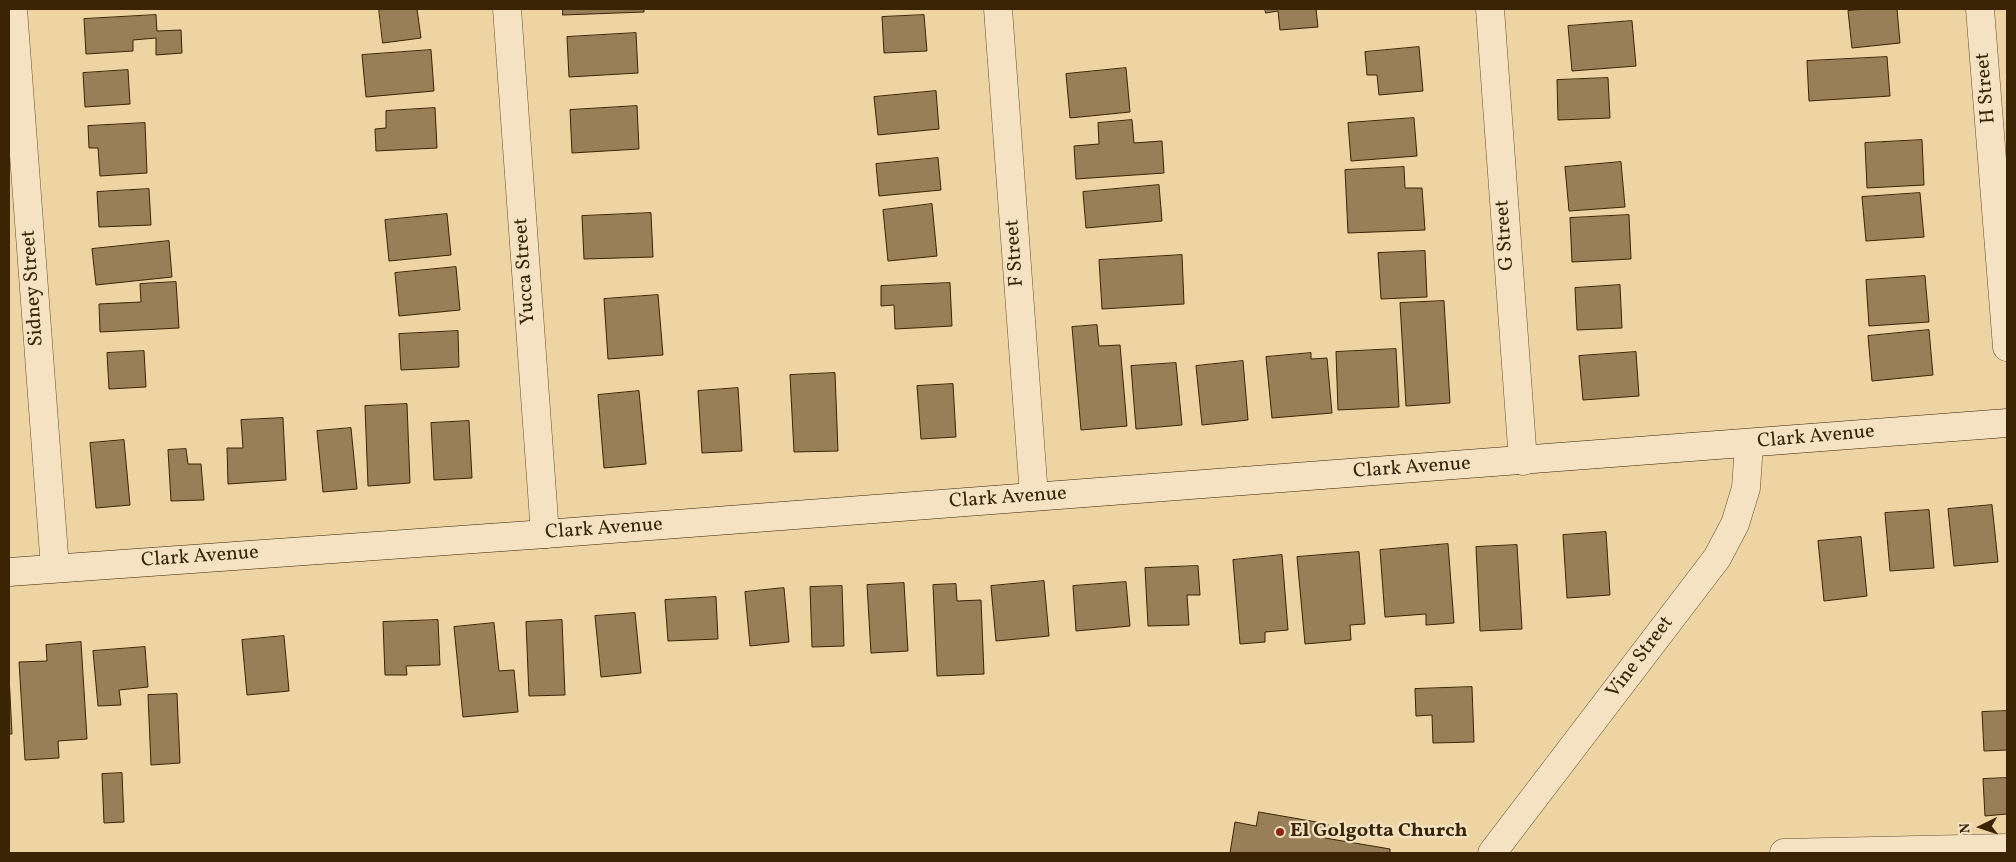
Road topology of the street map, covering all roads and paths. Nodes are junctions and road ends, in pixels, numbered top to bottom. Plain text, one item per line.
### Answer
1 (13, 9) edge
2 (507, 9) edge
3 (998, 9) edge
4 (1490, 9) edge
5 (1980, 9) edge
6 (2007, 347) edge
7 (2007, 423) edge
8 (1749, 444) junction
9 (1523, 460) junction
10 (1034, 496) junction
11 (545, 534) junction
12 (55, 568) junction
13 (9, 572) edge
14 (2007, 848) edge
15 (1492, 853) edge
16 (1784, 853) edge

1 - 12 street, Sidney Street
2 - 11 street, Yucca Street
3 - 10 street, F Street
4 - 9 street, G Street
5 - 6 street, H Street
7 - 8 street, Clark Avenue
8 - 9 street, Clark Avenue
8 - 15 street, Vine Street
9 - 10 street, Clark Avenue
10 - 11 street, Clark Avenue
11 - 12 street, Clark Avenue
12 - 13 street, Clark Avenue
14 - 16 street

